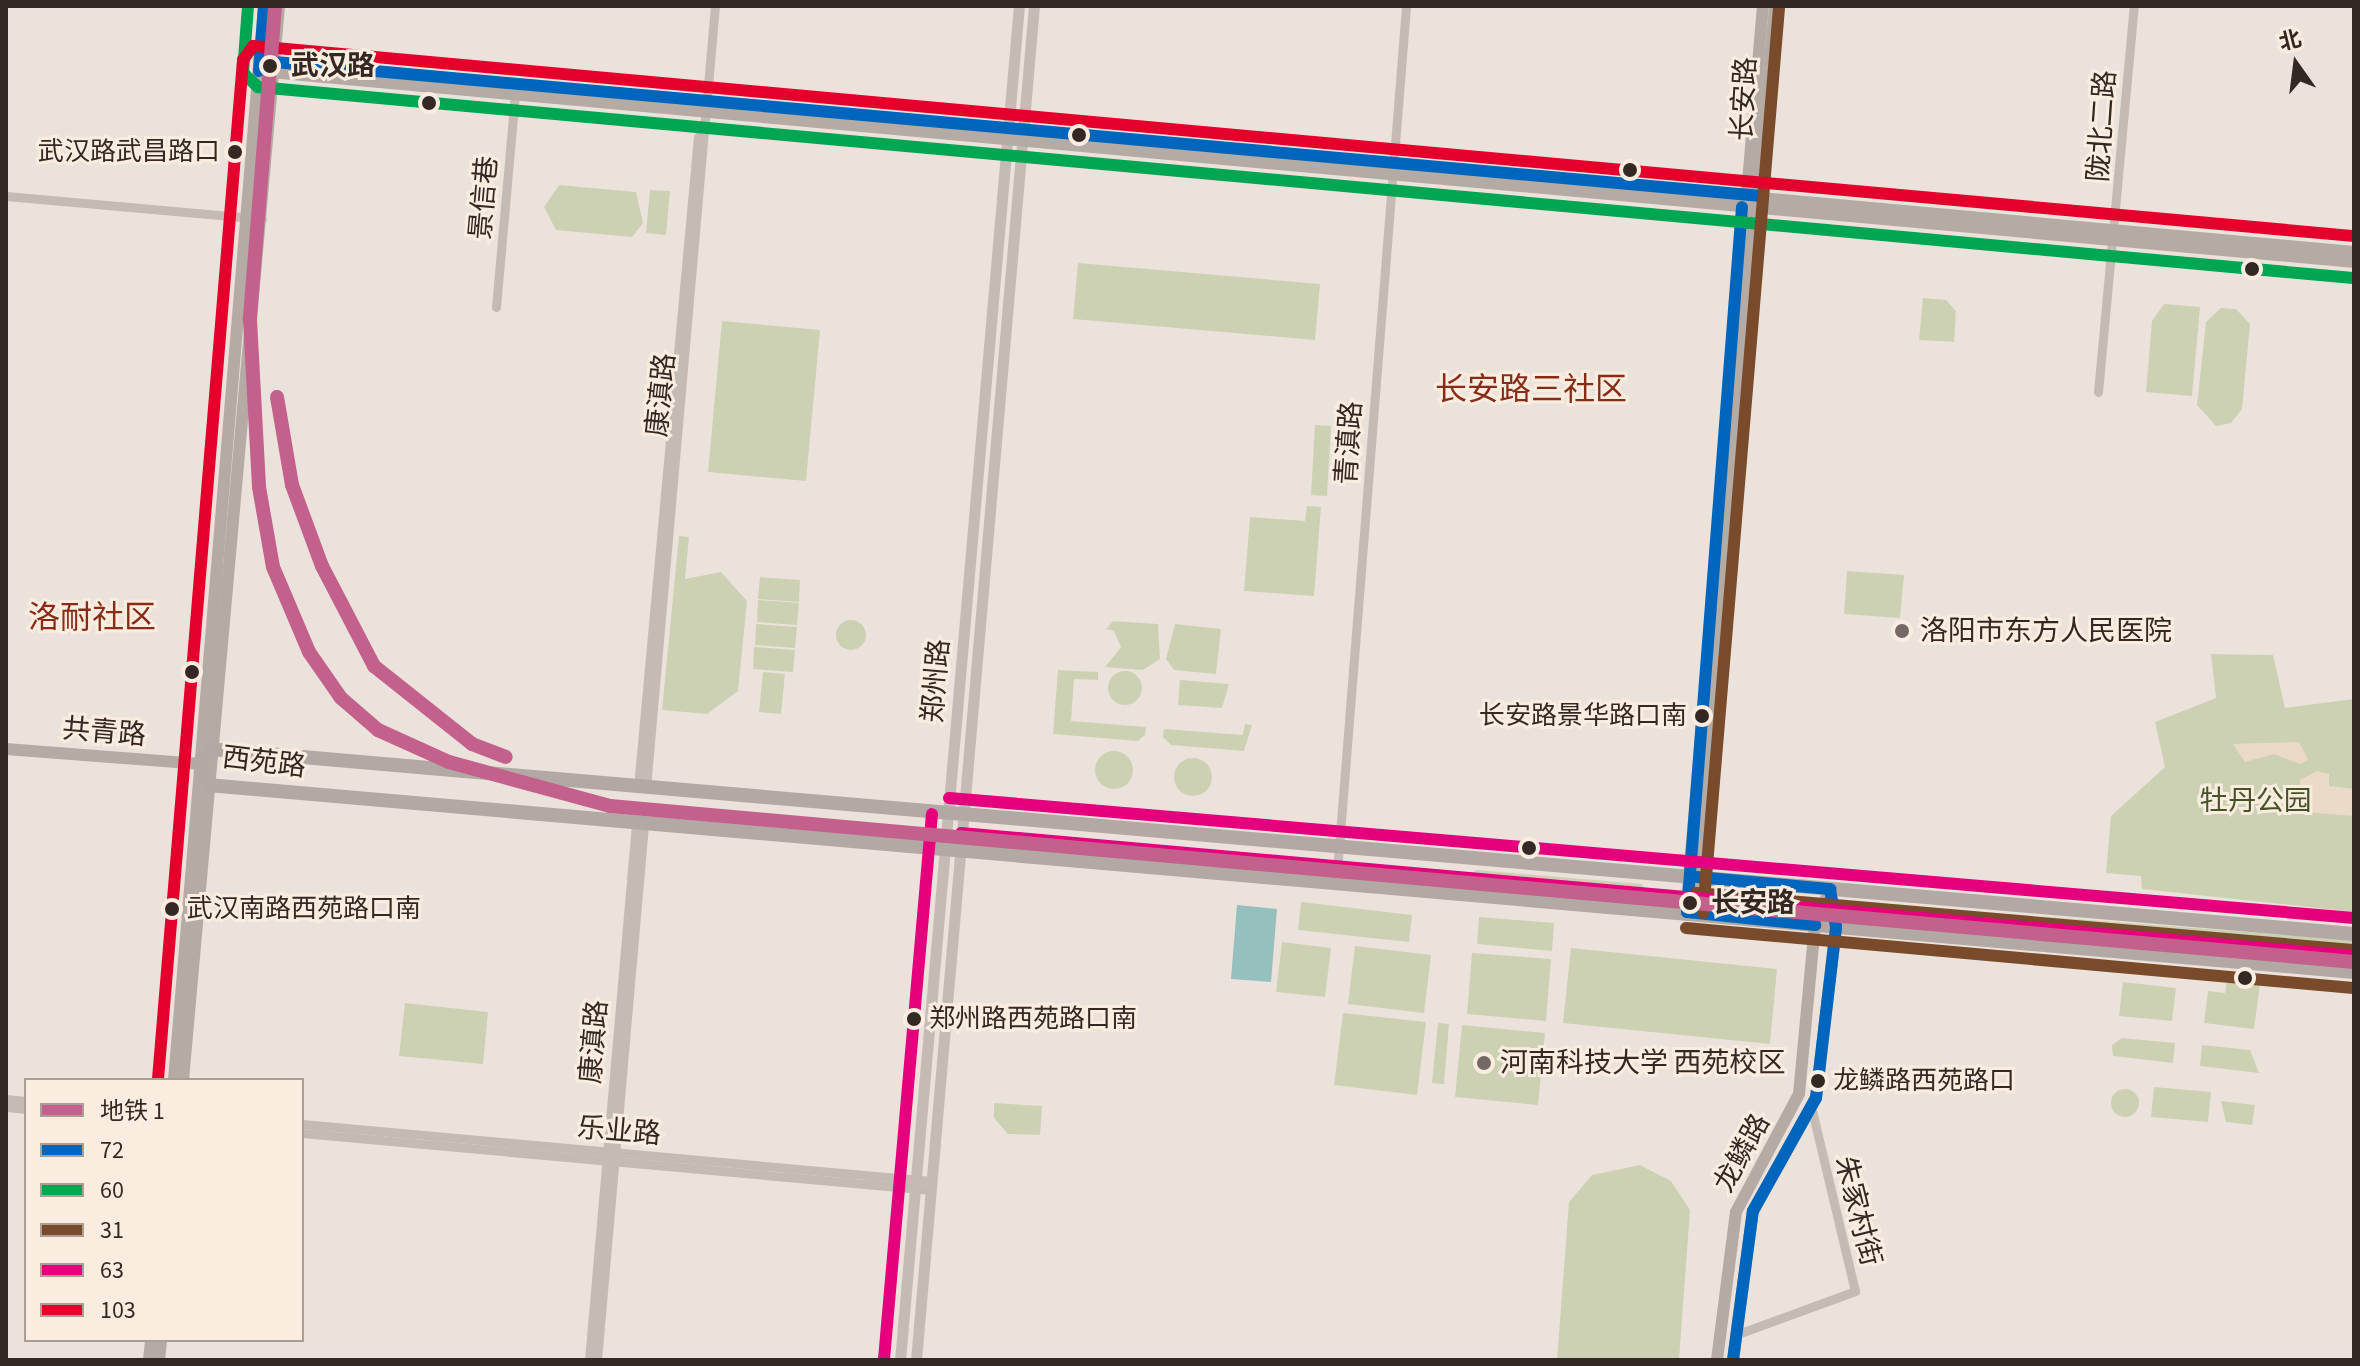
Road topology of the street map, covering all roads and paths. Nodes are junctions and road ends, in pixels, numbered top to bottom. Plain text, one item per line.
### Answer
1 (264, 6) edge
2 (279, 6) edge
3 (712, 6) edge
4 (1019, 6) edge
5 (1034, 6) edge
6 (1406, 6) edge
7 (1763, 6) edge
8 (1775, 6) edge
9 (2134, 6) edge
10 (259, 66) junction
11 (275, 68) junction
12 (515, 93) junction
13 (704, 105) junction
14 (1017, 133) junction
15 (1392, 170) junction
16 (6, 196) edge
17 (1743, 201) junction
18 (1760, 202) junction
19 (246, 217) junction
20 (262, 219) junction
21 (2116, 234) junction
22 (2354, 252) edge
23 (2354, 262) edge
24 (496, 307) dead end
25 (2098, 392) dead end
26 (6, 749) edge
27 (211, 749) junction
28 (199, 764) junction
29 (208, 785) junction
30 (642, 788) junction
31 (956, 815) junction
32 (640, 824) junction
33 (1339, 847) junction
34 (953, 848) junction
35 (1692, 877) junction
36 (1336, 884) junction
37 (1830, 889) junction
38 (1687, 912) junction
39 (1815, 925) junction
40 (1836, 927) junction
41 (2354, 934) edge
42 (2354, 972) edge
43 (174, 1078) edge
44 (183, 1078) edge
45 (1812, 1111) junction
46 (304, 1124) edge
47 (304, 1133) edge
48 (610, 1156) junction
49 (917, 1184) junction
50 (931, 1186) junction
51 (1735, 1335) junction
52 (589, 1360) edge
53 (597, 1360) edge
54 (900, 1360) edge
55 (916, 1360) edge
56 (1717, 1360) edge
57 (1733, 1360) edge

1 - 10 main road
2 - 11 main road
3 - 13 street, 康滇路
4 - 14 street, 郑州路
5 - 14 street, 郑州路
6 - 15 street, 青滇路
7 - 17 main road, 长安路
8 - 18 main road, 长安路
9 - 21 street, 陇北二路
10 - 11 main road
10 - 19 main road
11 - 12 main road
11 - 13 main road
11 - 20 main road
12 - 13 main road
12 - 24 street, 景信巷
13 - 14 main road
13 - 30 street, 康滇路
14 - 15 main road
14 - 31 street, 郑州路
15 - 17 main road
15 - 33 street, 青滇路
16 - 19 street
17 - 18 main road
17 - 35 main road, 长安路
18 - 21 main road
18 - 35 main road, 长安路
19 - 20 street
19 - 28 main road
20 - 27 main road
21 - 22 main road
21 - 23 main road
21 - 25 street, 陇北二路
26 - 28 main road, 共青路
27 - 28 main road, 西苑路
27 - 29 main road
27 - 30 main road, 西苑路
28 - 29 main road, 西苑路
28 - 43 main road
29 - 32 main road, 西苑路
29 - 44 main road
30 - 31 main road, 西苑路
31 - 33 main road, 西苑路
31 - 34 street, 郑州路
32 - 34 main road, 西苑路
32 - 48 street, 康滇路
33 - 35 main road, 西苑路
33 - 36 street, 青滇路
34 - 36 main road, 西苑路
34 - 49 street, 郑州路
34 - 50 street, 郑州路
35 - 37 main road, 西苑路
35 - 38 main road, 长安路
36 - 38 main road, 西苑路
37 - 39 main road, 龙鳞路
37 - 40 main road, 龙鳞路
37 - 41 main road, 西苑路
38 - 39 main road, 西苑路
39 - 40 main road, 西苑路
39 - 56 main road, 龙鳞路
40 - 42 main road, 西苑路
40 - 45 main road, 龙鳞路
45 - 51 main road, 龙鳞路
45 - 51 street, 朱家村街
46 - 48 street, 乐业路
47 - 48 street, 乐业路
48 - 49 street, 乐业路
48 - 52 street, 康滇路
48 - 53 street, 康滇路
49 - 50 street, 乐业路
49 - 54 street, 郑州路
50 - 55 street, 郑州路
51 - 57 main road, 龙鳞路

